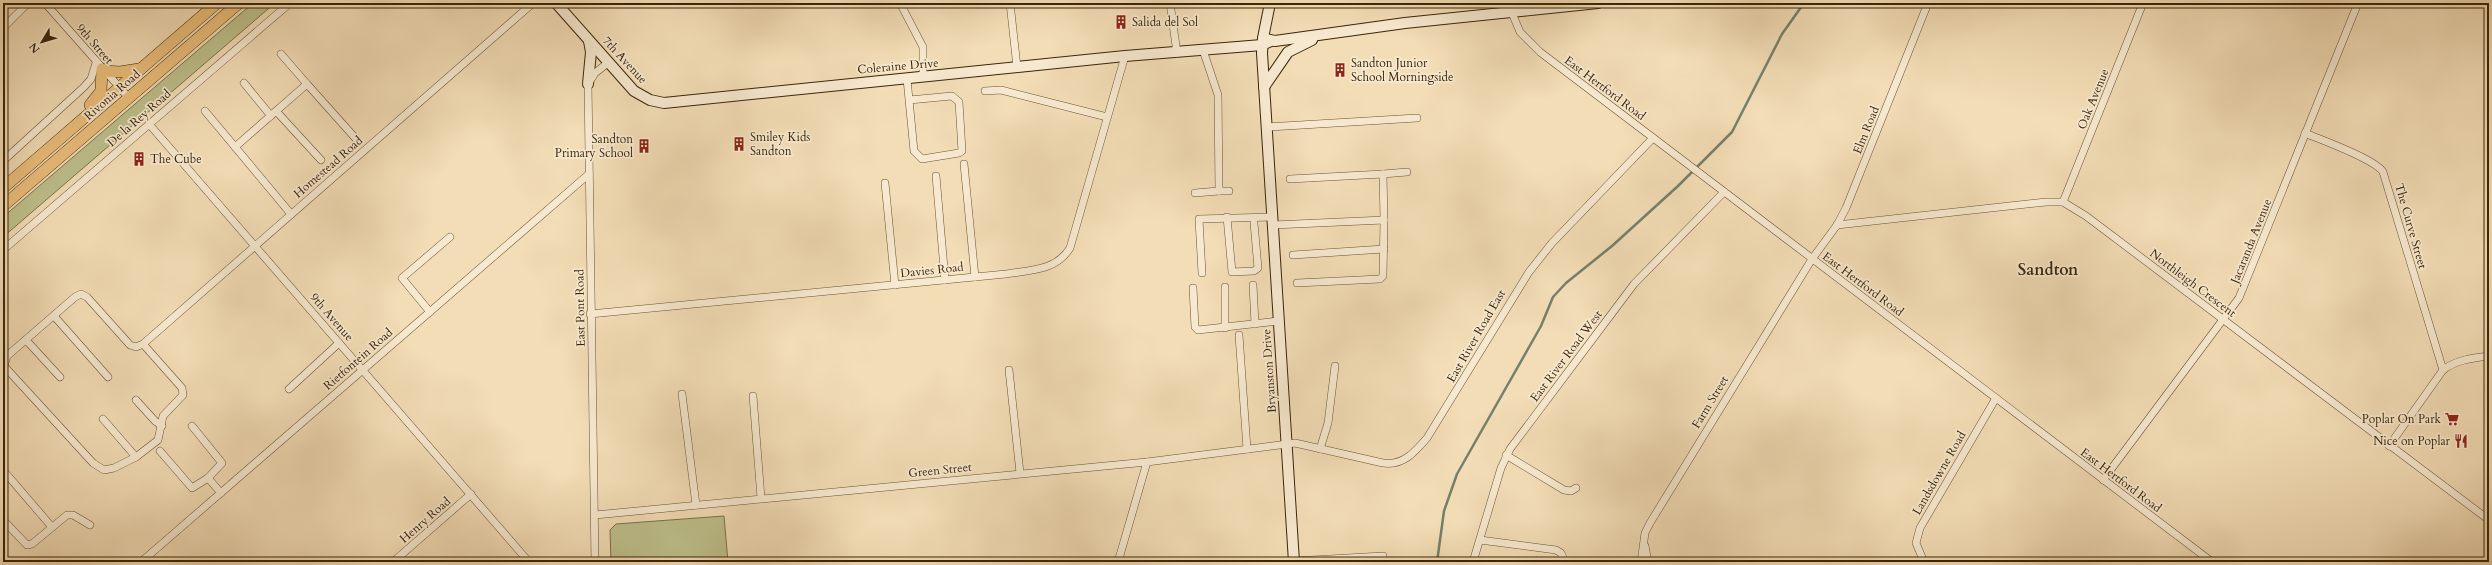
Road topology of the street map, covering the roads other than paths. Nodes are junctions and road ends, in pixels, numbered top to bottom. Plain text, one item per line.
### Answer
1 (28, 3) edge
2 (45, 3) edge
3 (217, 3) edge
4 (239, 3) edge
5 (290, 3) edge
6 (533, 3) edge
7 (556, 3) edge
8 (564, 3) edge
9 (900, 3) edge
10 (1010, 3) edge
11 (1170, 3) edge
12 (1263, 3) edge
13 (1270, 3) edge
14 (1598, 3) edge
15 (1928, 3) edge
16 (2143, 3) edge
17 (2358, 3) edge
18 (1512, 13) junction
19 (3, 28) edge
20 (1321, 35) junction
21 (589, 41) junction
22 (1262, 42) junction
23 (1197, 48) junction
24 (1177, 50) junction
25 (281, 54) dead end
26 (1125, 56) junction
27 (608, 62) junction
28 (1017, 67) junction
29 (100, 68) junction
30 (142, 68) junction
31 (923, 78) junction
32 (907, 79) junction
33 (244, 83) dead end
34 (307, 84) junction
35 (588, 84) junction
36 (119, 87) junction
37 (1264, 87) junction
38 (985, 91) dead end
39 (642, 97) junction
40 (129, 98) junction
41 (909, 100) junction
42 (205, 111) dead end
43 (273, 113) junction
44 (1107, 117) junction
45 (1417, 118) dead end
46 (149, 124) junction
47 (1268, 127) junction
48 (2305, 133) junction
49 (1653, 138) junction
50 (357, 140) dead end
51 (54, 145) junction
52 (235, 147) junction
53 (321, 160) dead end
54 (3, 161) edge
55 (964, 164) dead end
56 (1407, 172) dead end
57 (589, 174) junction
58 (1383, 174) junction
59 (936, 176) dead end
60 (1270, 178) junction
61 (1290, 179) dead end
62 (885, 183) dead end
63 (3, 188) edge
64 (1219, 191) junction
65 (1229, 191) dead end
66 (1724, 192) junction
67 (1195, 193) dead end
68 (2063, 202) junction
69 (3, 206) edge
70 (291, 214) junction
71 (1228, 217) junction
72 (1384, 220) junction
73 (1273, 221) junction
74 (1254, 223) dead end
75 (1837, 225) junction
76 (450, 237) dead end
77 (255, 246) junction
78 (1384, 249) junction
79 (3, 250) edge
80 (1293, 255) dead end
81 (1812, 259) junction
82 (1202, 273) dead end
83 (975, 277) junction
84 (945, 280) junction
85 (1297, 283) dead end
86 (1253, 284) dead end
87 (895, 285) junction
88 (1225, 287) dead end
89 (1193, 288) dead end
90 (430, 312) junction
91 (590, 314) junction
92 (54, 316) junction
93 (1278, 320) junction
94 (2224, 320) junction
95 (1255, 324) junction
96 (1225, 328) junction
97 (1239, 335) dead end
98 (26, 340) junction
99 (340, 342) junction
100 (139, 345) junction
101 (2489, 356) edge
102 (1335, 366) dead end
103 (363, 369) junction
104 (1009, 370) dead end
105 (2443, 370) junction
106 (60, 377) dead end
107 (108, 377) dead end
108 (289, 389) dead end
109 (682, 394) dead end
110 (753, 396) dead end
111 (1996, 398) junction
112 (136, 400) dead end
113 (103, 419) dead end
114 (162, 426) junction
115 (192, 426) dead end
116 (1287, 444) junction
117 (2389, 446) junction
118 (1247, 449) junction
119 (1320, 449) junction
120 (160, 451) dead end
121 (1506, 455) junction
122 (136, 457) junction
123 (1147, 462) junction
124 (3, 470) edge
125 (1020, 473) junction
126 (208, 478) junction
127 (2103, 480) junction
128 (1576, 488) dead end
129 (221, 493) junction
130 (471, 494) junction
131 (761, 498) junction
132 (696, 505) junction
133 (595, 515) junction
134 (3, 520) edge
135 (2489, 520) edge
136 (90, 525) dead end
137 (51, 526) junction
138 (1480, 540) junction
139 (1643, 540) junction
140 (1383, 556) dead end
141 (1294, 561) edge
142 (142, 562) edge
143 (393, 562) edge
144 (529, 562) edge
145 (595, 562) edge
146 (1118, 562) edge
147 (1473, 562) edge
148 (1565, 562) edge
149 (1641, 562) edge
150 (1648, 562) edge
151 (1924, 562) edge
152 (2212, 562) edge

1 - 19 street
2 - 29 street, 9th Street
3 - 30 main road, Rivonia Road
4 - 40 main road, Rivonia Road
5 - 46 street, De la Rey Road
6 - 70 street, Homestead Road
7 - 21 street, 7th Avenue
8 - 39 street, 7th Avenue
9 - 31 street
10 - 28 street
11 - 24 street
12 - 22 street
13 - 22 street
14 - 18 street, Coleraine Drive
15 - 75 street, Elm Road
16 - 68 street, Oak Avenue
17 - 48 street, Jacaranda Avenue
18 - 20 street, Coleraine Drive
18 - 49 street, East Hertford Road
20 - 22 street, Coleraine Drive
20 - 37 street
21 - 27 street, 7th Avenue
21 - 35 street
22 - 23 street, Coleraine Drive
22 - 37 street, Bryanston Drive
22 - 60 street, Bryanston Drive
23 - 24 street, Coleraine Drive
23 - 64 street
24 - 26 street, Coleraine Drive
25 - 34 street
26 - 28 street, Coleraine Drive
26 - 44 street, Davies Road
27 - 35 street
27 - 39 street, 7th Avenue
28 - 31 street, Coleraine Drive
29 - 30 main road
29 - 36 street, 9th Street
29 - 51 main road
29 - 54 street
30 - 36 main road, Rivonia Road
31 - 32 street, Coleraine Drive
32 - 39 street, Coleraine Drive
32 - 41 street
33 - 43 street
34 - 43 street
34 - 50 street
35 - 57 street, East Pont Road
36 - 40 street, 9th Street
36 - 51 main road, Rivonia Road
37 - 47 street, Bryanston Drive
38 - 44 street
40 - 69 main road, Rivonia Road
41 - 41 street
42 - 52 street
43 - 52 street
43 - 53 street
44 - 83 street, Davies Road
45 - 47 street
46 - 77 street, 9th Avenue
46 - 79 street, De la Rey Road
47 - 60 street, Bryanston Drive
48 - 94 street, Jacaranda Avenue
48 - 105 street, The Curve Street
49 - 66 street, East Hertford Road
49 - 119 street, East River Road East
51 - 63 main road, Rivonia Road
52 - 70 street
55 - 83 street
56 - 58 street
57 - 90 street, Rietfontein Road
57 - 91 street, East Pont Road
58 - 61 street
58 - 72 street
59 - 84 street
60 - 73 street, Bryanston Drive
62 - 87 street
64 - 65 street
64 - 67 street
66 - 81 street, East Hertford Road
66 - 121 street, East River Road West
68 - 75 street
68 - 94 street, Northleigh Crescent
70 - 77 street, Homestead Road
71 - 73 street
71 - 74 street
71 - 82 street
72 - 73 street
72 - 78 street
73 - 93 street, Bryanston Drive
75 - 81 street, Elm Road
76 - 90 street
77 - 99 street, 9th Avenue
77 - 100 street, Homestead Road
78 - 80 street
78 - 85 street
81 - 111 street, East Hertford Road
81 - 139 street, Farm Street
83 - 84 street, Davies Road
84 - 87 street, Davies Road
86 - 95 street
87 - 91 street, Davies Road
88 - 96 street
89 - 96 street
90 - 103 street, Rietfontein Road
91 - 133 street, East Pont Road
92 - 98 street
92 - 100 street
92 - 107 street
93 - 95 street
93 - 116 street, Bryanston Drive
94 - 117 street, Northleigh Crescent
94 - 127 street, Jacaranda Avenue
95 - 96 street
97 - 118 street
98 - 106 street
98 - 122 street
99 - 103 street, 9th Avenue
99 - 108 street
100 - 114 street
101 - 105 street
102 - 119 street
103 - 129 street, Rietfontein Road
103 - 130 street, 9th Avenue
104 - 125 street
105 - 117 street
109 - 132 street
110 - 131 street
111 - 127 street, East Hertford Road
111 - 151 street, Landsdowne Road
112 - 114 street
113 - 122 street
114 - 122 street
115 - 126 street
116 - 118 street, Green Street
116 - 119 street, East River Road East
116 - 141 street, Bryanston Drive
117 - 135 street, Northleigh Crescent
118 - 123 street, Green Street
120 - 126 street
121 - 128 street
121 - 138 street, East River Road West
123 - 125 street, Green Street
123 - 146 street
124 - 137 street
125 - 131 street, Green Street
126 - 129 street
127 - 152 street, East Hertford Road
129 - 142 street, Rietfontein Road
130 - 143 street, Henry Road
130 - 144 street, 9th Avenue
131 - 132 street, Green Street
132 - 133 street, Green Street
133 - 145 street, East Pont Road
134 - 137 street
136 - 137 street
138 - 147 street, East River Road West
138 - 148 street
139 - 149 street, Farm Street
139 - 150 street
140 - 141 street

